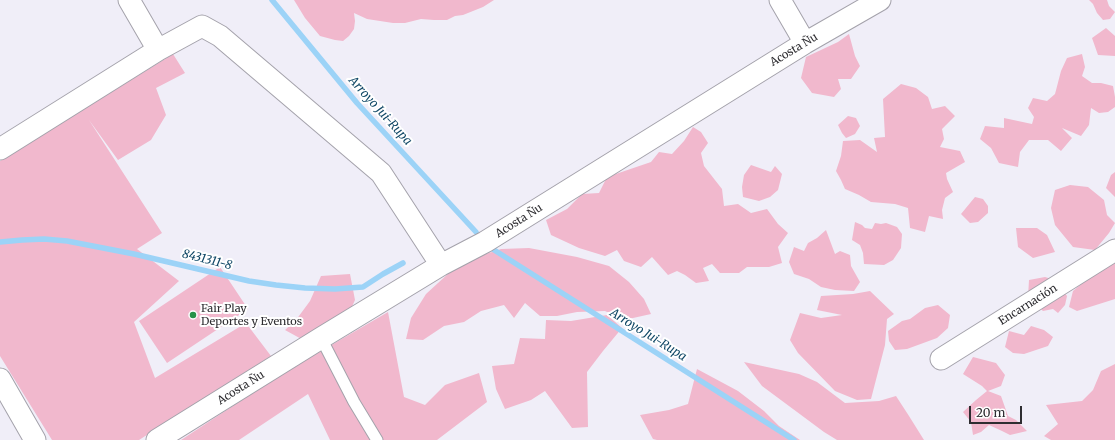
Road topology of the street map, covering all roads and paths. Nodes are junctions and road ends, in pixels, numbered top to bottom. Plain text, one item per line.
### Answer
1 (129, 0) edge
2 (780, 0) edge
3 (880, 0) edge
4 (805, 43) junction
5 (158, 50) junction
6 (0, 149) edge
7 (1115, 250) edge
8 (441, 265) junction
9 (321, 338) junction
10 (941, 359) dead end
11 (0, 379) edge
12 (36, 440) edge
13 (157, 440) edge
14 (377, 440) edge

1 - 5 street
2 - 4 street
3 - 4 street, Acosta Ñu
4 - 8 street, Acosta Ñu
5 - 6 street
5 - 8 street
7 - 10 street, Encarnación
8 - 9 street, Acosta Ñu
9 - 13 street, Acosta Ñu
9 - 14 lane
11 - 12 street

